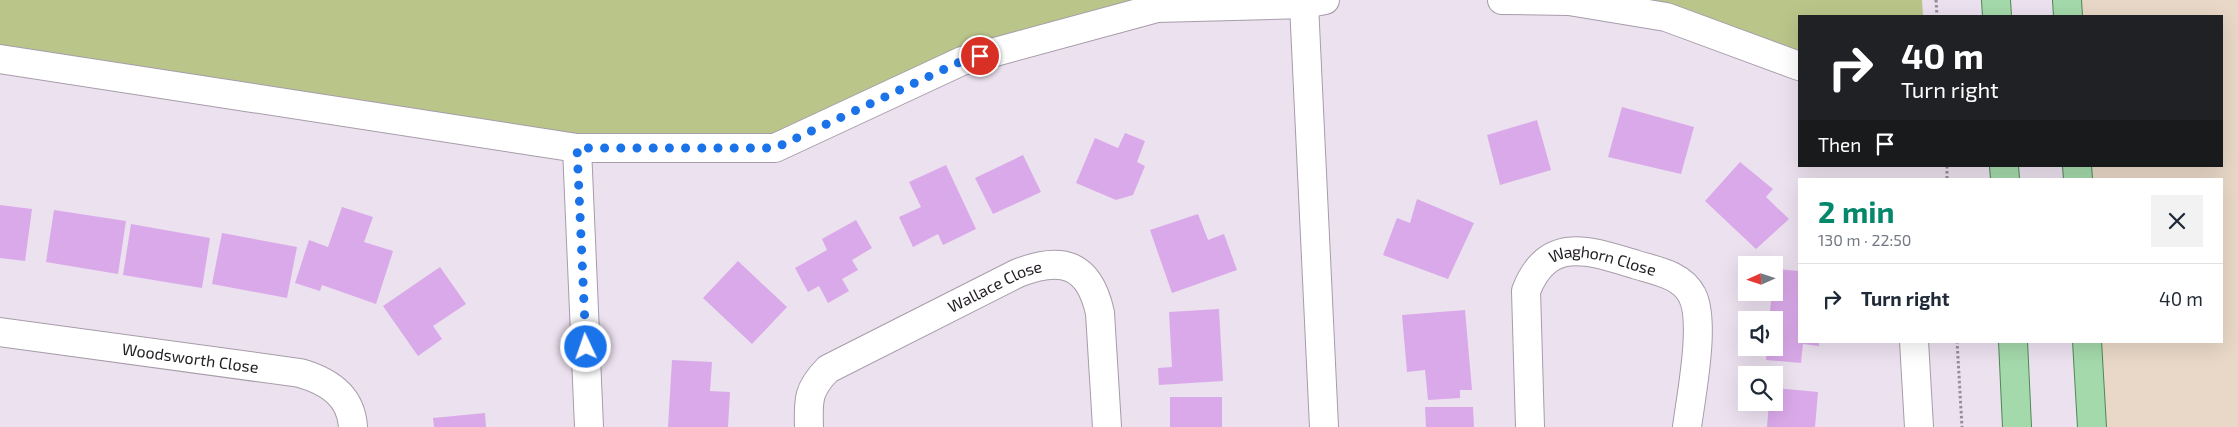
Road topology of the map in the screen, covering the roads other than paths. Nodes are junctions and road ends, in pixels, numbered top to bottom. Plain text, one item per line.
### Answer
1 (1502, 0) edge
2 (1996, 0) edge
3 (2068, 0) edge
4 (1315, 2) edge
5 (1997, 15) edge
6 (2068, 15) edge
7 (0, 59) edge
8 (1798, 66) edge
9 (577, 148) junction
10 (0, 332) edge
11 (1914, 343) edge
12 (2013, 343) edge
13 (2087, 343) edge
14 (353, 427) edge
15 (589, 427) edge
16 (809, 427) edge
17 (1107, 427) edge
18 (1324, 427) edge
19 (1530, 427) edge
20 (1687, 427) edge
21 (1919, 427) edge
22 (2017, 427) edge
23 (2092, 427) edge

1 - 8 street
2 - 5 main road
3 - 6 main road
4 - 9 street
4 - 18 street
7 - 9 street
9 - 15 street
10 - 14 street, Woodsworth Close
11 - 21 street
12 - 22 main road
13 - 23 main road
16 - 17 street, Wallace Close
19 - 20 street, Waghorn Close

